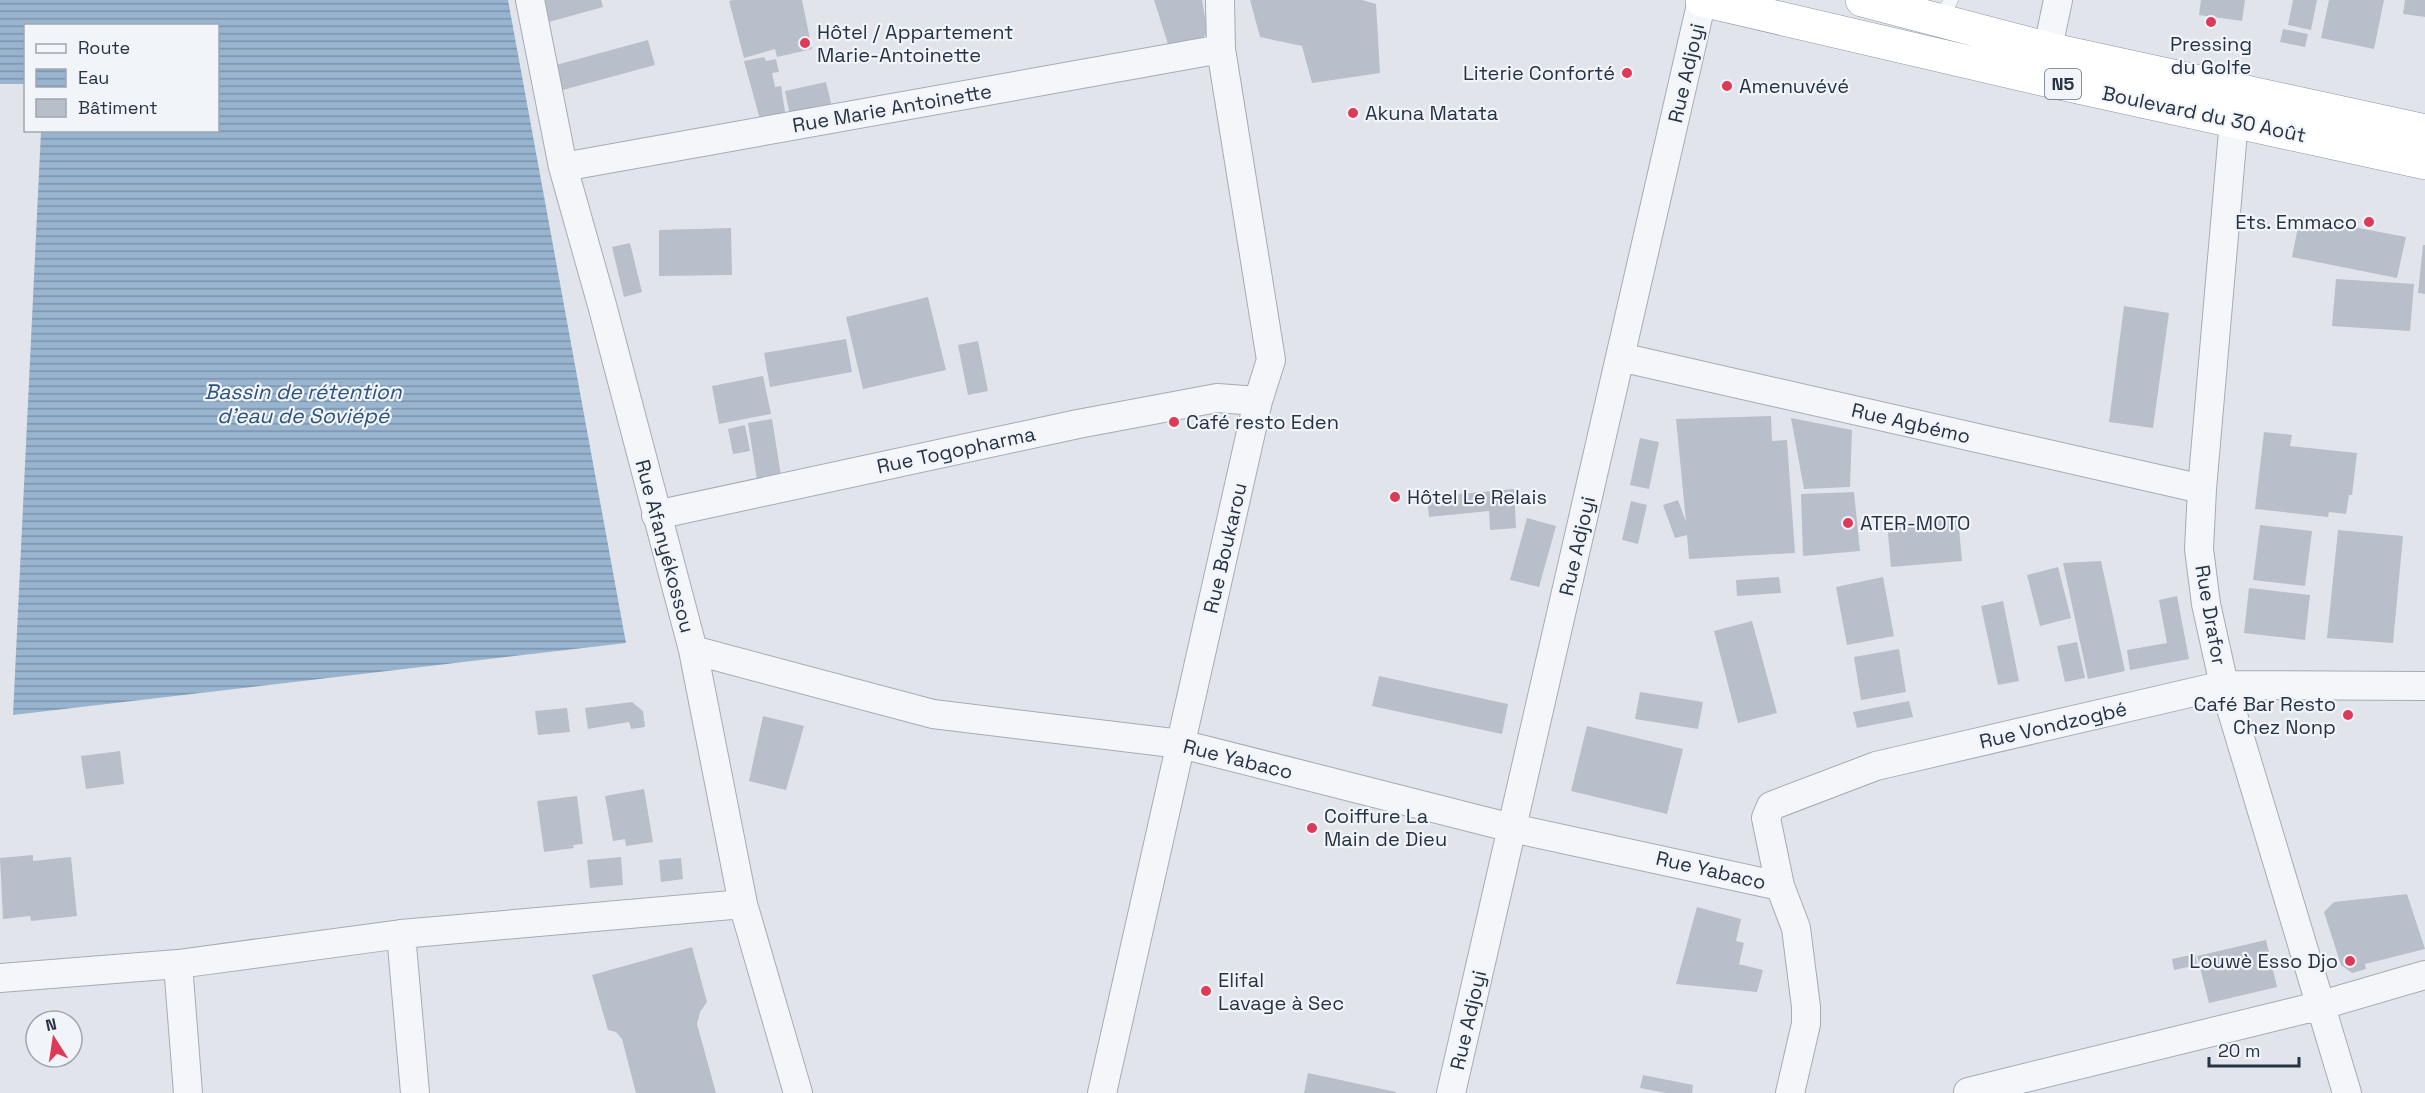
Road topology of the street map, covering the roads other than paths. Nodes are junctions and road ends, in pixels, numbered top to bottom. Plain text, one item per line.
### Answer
1 (530, 0) edge
2 (1220, 0) edge
3 (1702, 0) edge
4 (1862, 0) edge
5 (2058, 0) edge
6 (1946, 10) edge
7 (1221, 49) junction
8 (2049, 49) junction
9 (2041, 80) junction
10 (2234, 120) junction
11 (2425, 131) edge
12 (2425, 163) edge
13 (563, 166) junction
14 (1620, 357) junction
15 (1258, 401) junction
16 (2202, 489) junction
17 (656, 515) junction
18 (693, 650) junction
19 (2224, 685) junction
20 (2425, 686) edge
21 (1181, 744) junction
22 (1512, 828) junction
23 (1780, 885) junction
24 (742, 904) junction
25 (401, 934) junction
26 (178, 964) junction
27 (2425, 975) edge
28 (0, 978) edge
29 (2322, 1005) junction
30 (2010, 1087) edge
31 (1968, 1092) edge
32 (188, 1093) edge
33 (415, 1093) edge
34 (798, 1093) edge
35 (1102, 1093) edge
36 (1451, 1093) edge
37 (1790, 1093) edge
38 (2347, 1093) edge

1 - 13 street, Rue Afanyékossou
2 - 7 street, Rue Boukarou
3 - 9 highway, Boulevard du 30 Août / N5
3 - 14 street, Rue Adjoyi
4 - 6 highway, Boulevard du 30 Août / N5
5 - 8 street
6 - 8 highway, Boulevard du 30 Août / N5
7 - 13 street, Rue Marie Antoinette
7 - 15 street, Rue Boukarou
8 - 9 street
8 - 11 highway, Boulevard du 30 Août / N5
9 - 10 highway, Boulevard du 30 Août / N5
10 - 12 highway, Boulevard du 30 Août / N5
10 - 16 street, Rue Drafor
13 - 17 street, Rue Afanyékossou
14 - 16 street, Rue Agbémo
14 - 22 street, Rue Adjoyi
15 - 17 street, Rue Togopharma
15 - 21 street, Rue Boukarou
16 - 19 street, Rue Drafor
17 - 18 street, Rue Afanyékossou
18 - 21 street, Rue Yabaco
18 - 24 street, Rue Afanyékossou
19 - 20 street, Rue Vondzogbé
19 - 23 street, Rue Vondzogbé
19 - 29 street, Rue Drafor
21 - 22 street, Rue Yabaco
21 - 35 street, Rue Boukarou
22 - 23 street, Rue Yabaco
22 - 36 street, Rue Adjoyi
23 - 37 street, Rue Vondzogbé
24 - 25 street
24 - 34 street, Rue Afanyékossou
25 - 26 street
25 - 33 street
26 - 28 street
26 - 32 street
27 - 29 street
29 - 30 street
29 - 38 street, Rue Drafor
30 - 31 street

